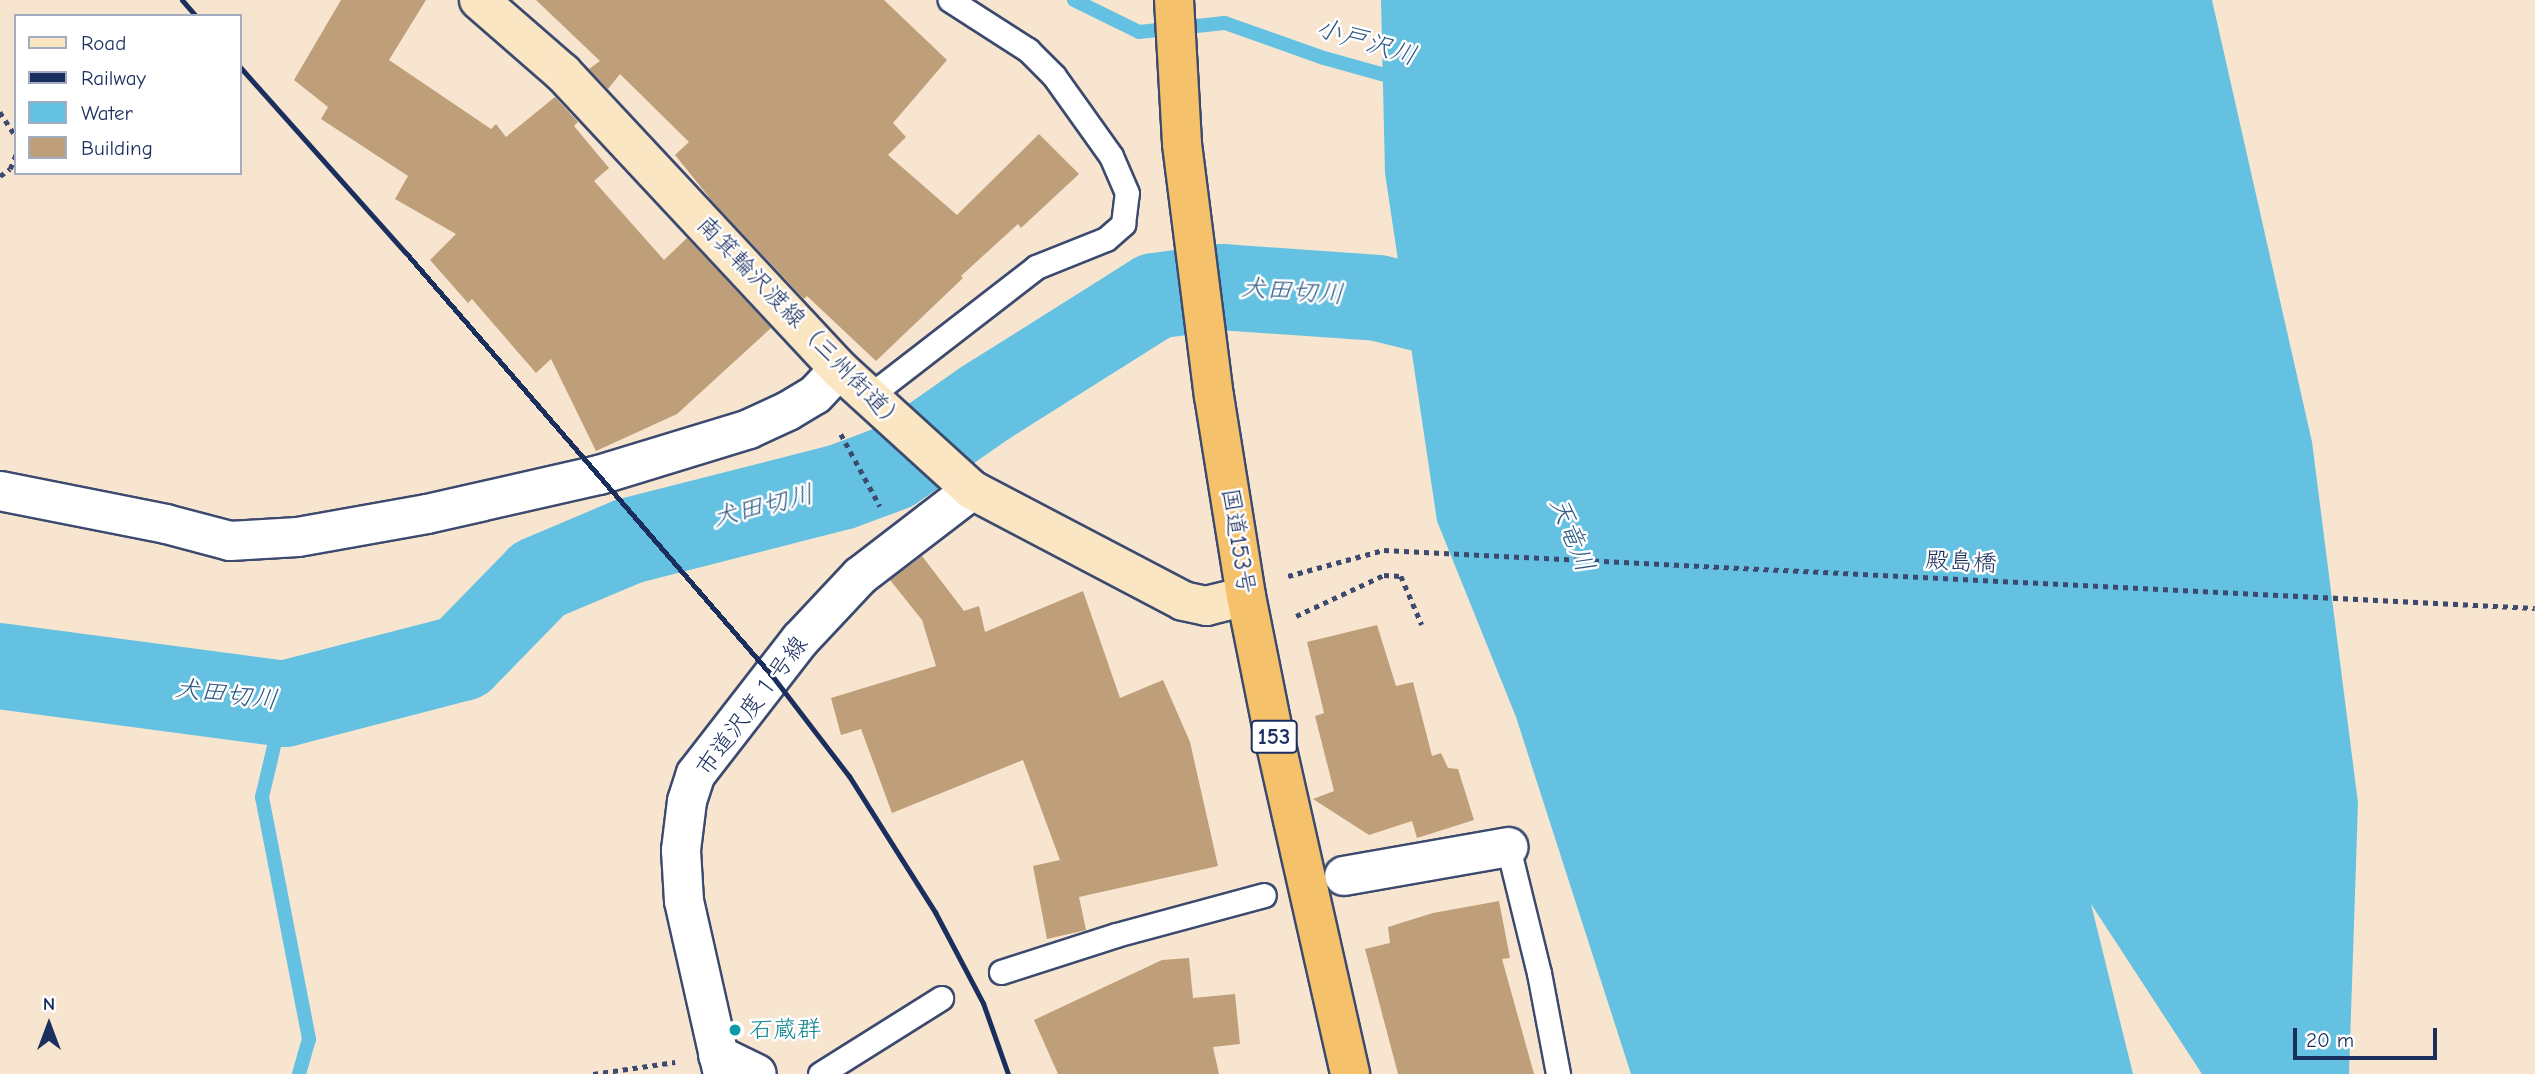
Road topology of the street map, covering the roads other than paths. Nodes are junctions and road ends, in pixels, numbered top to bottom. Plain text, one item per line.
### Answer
1 (479, 0) edge
2 (950, 0) edge
3 (1174, 0) edge
4 (839, 369) junction
5 (873, 403) junction
6 (964, 484) junction
7 (0, 491) edge
8 (1246, 596) junction
9 (1508, 847) joint
10 (1344, 876) dead end
11 (1264, 895) dead end
12 (1001, 972) dead end
13 (941, 998) dead end
14 (720, 1065) edge
15 (757, 1074) edge
16 (820, 1074) edge
17 (1350, 1074) edge
18 (1558, 1074) edge

1 - 4 main road, 南箕輪沢渡線（三州街道）
2 - 5 lane
3 - 8 highway, 国道153号 / 153
4 - 5 main road, 南箕輪沢渡線（三州街道）
4 - 7 street
5 - 6 main road, 南箕輪沢渡線（三州街道）
6 - 8 main road, 南箕輪沢渡線（三州街道）
6 - 14 street, 市道沢度１号線
8 - 17 highway, 国道153号 / 153
9 - 10 street
9 - 18 lane
11 - 12 lane
13 - 16 lane
14 - 15 street

